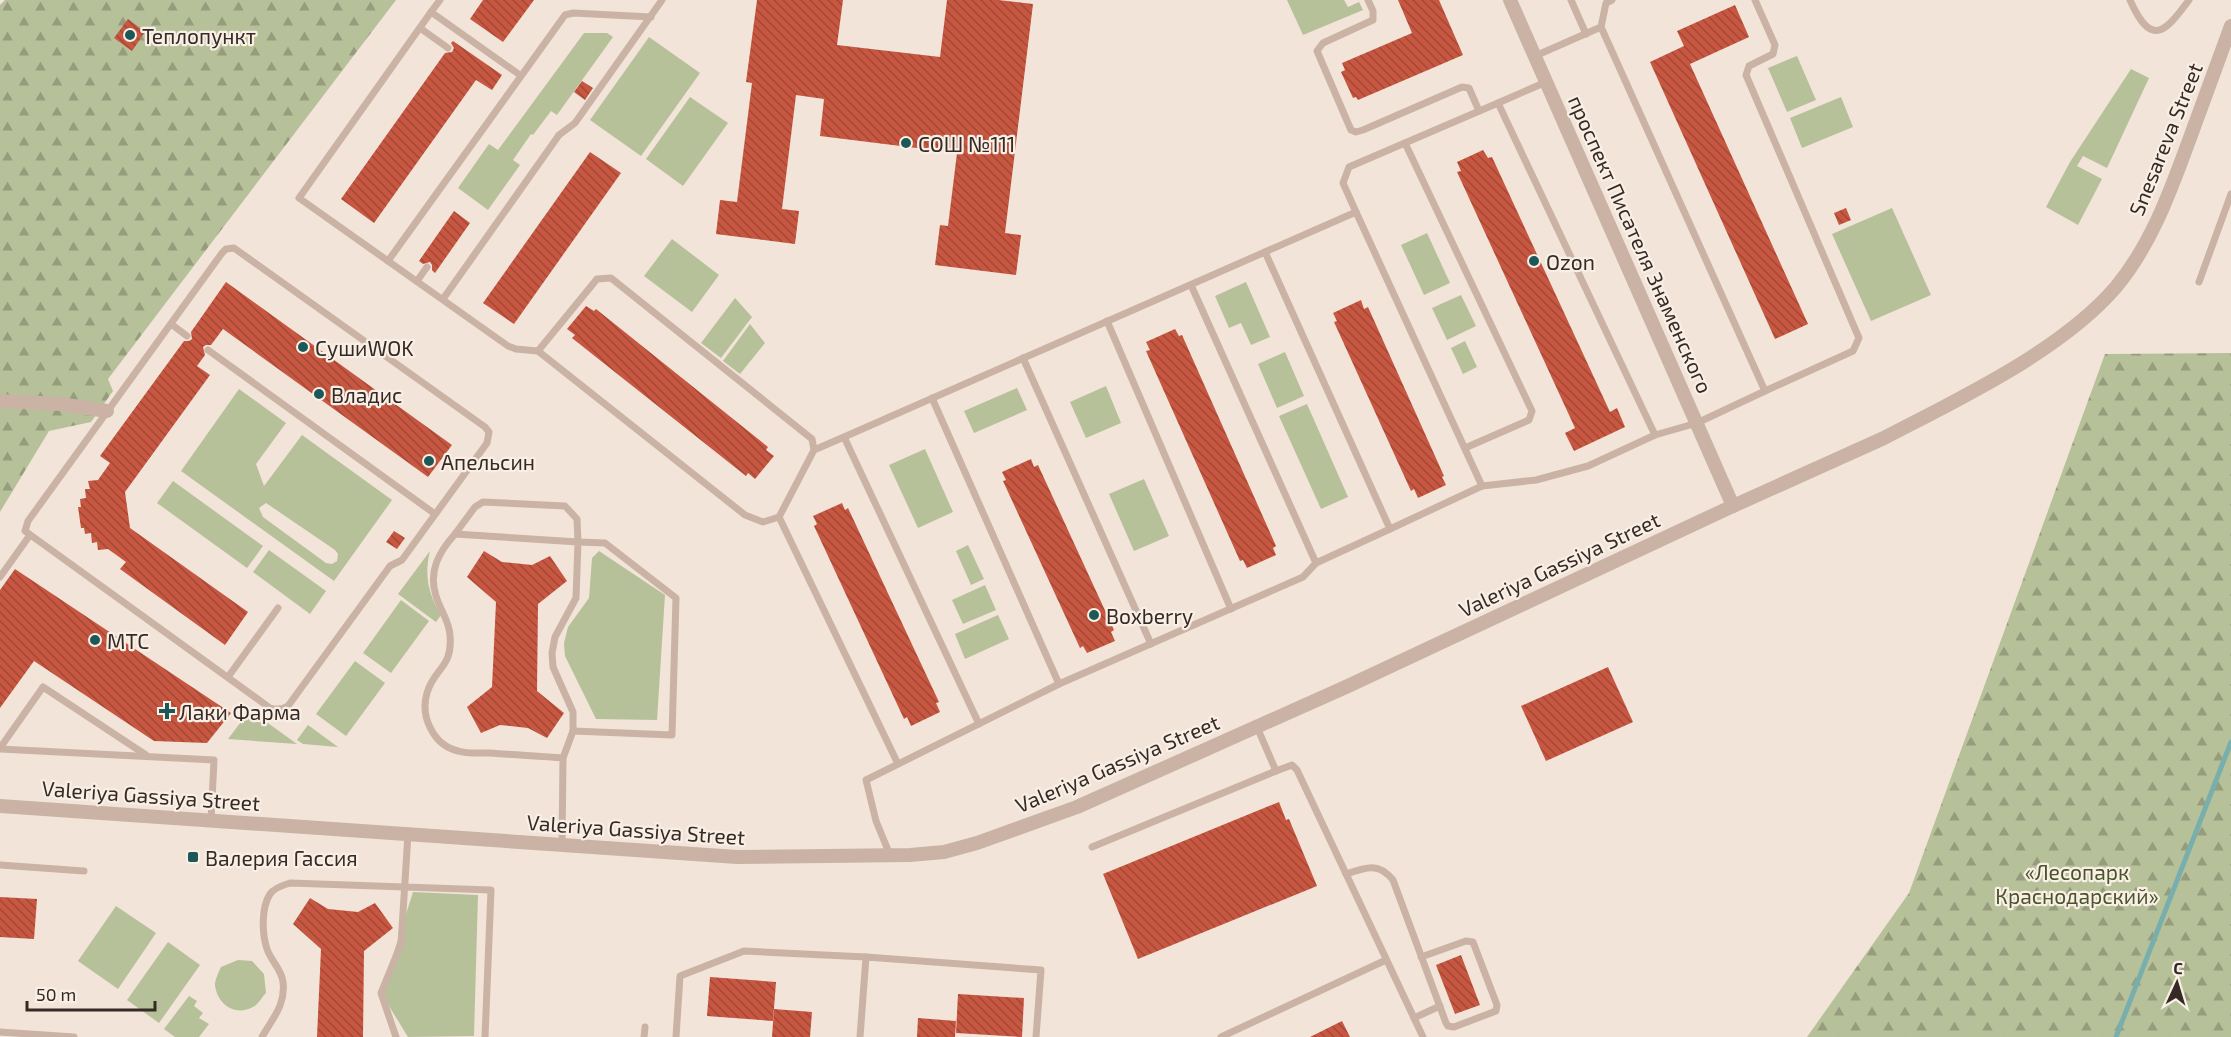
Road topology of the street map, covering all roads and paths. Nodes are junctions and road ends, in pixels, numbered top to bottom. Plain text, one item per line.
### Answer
1 (440, 0) edge
2 (663, 0) edge
3 (1368, 0) edge
4 (1510, 0) edge
5 (1570, 0) edge
6 (1612, 0) edge
7 (1755, 0) edge
8 (2130, 0) edge
9 (2189, 0) edge
10 (431, 12) junction
11 (651, 17) junction
12 (2231, 26) edge
13 (1601, 27) junction
14 (420, 28) junction
15 (1586, 34) junction
16 (448, 48) dead end
17 (1535, 56) junction
18 (520, 75) junction
19 (1546, 82) junction
20 (1498, 103) junction
21 (1479, 111) junction
22 (1405, 143) junction
23 (2231, 194) edge
24 (1356, 212) junction
25 (1265, 252) junction
26 (388, 261) junction
27 (2133, 264) joint
28 (427, 267) dead end
29 (417, 281) junction
30 (2199, 282) dead end
31 (1191, 285) junction
32 (442, 299) junction
33 (1107, 321) junction
34 (171, 324) junction
35 (187, 336) dead end
36 (208, 350) dead end
37 (538, 351) junction
38 (1023, 358) junction
39 (1765, 391) junction
40 (932, 398) junction
41 (0, 401) edge
42 (107, 411) junction
43 (1697, 423) junction
44 (1655, 435) junction
45 (844, 437) junction
46 (1465, 448) junction
47 (814, 450) junction
48 (1482, 486) junction
49 (1733, 506) junction
50 (435, 514) junction
51 (779, 518) junction
52 (1390, 529) junction
53 (455, 534) junction
54 (30, 535) junction
55 (578, 542) junction
56 (1316, 563) junction
57 (0, 577) edge
58 (278, 608) dead end
59 (1231, 609) junction
60 (1151, 644) junction
61 (228, 677) junction
62 (1059, 684) junction
63 (979, 724) junction
64 (1257, 726) junction
65 (573, 731) junction
66 (0, 748) edge
67 (149, 756) junction
68 (563, 758) junction
69 (898, 764) junction
70 (1276, 771) junction
71 (0, 806) edge
72 (211, 820) junction
73 (408, 834) junction
74 (562, 846) junction
75 (1092, 847) dead end
76 (890, 855) junction
77 (0, 865) edge
78 (84, 871) dead end
79 (1346, 874) junction
80 (404, 888) junction
81 (866, 957) junction
82 (1421, 957) junction
83 (1386, 960) junction
84 (1440, 1006) junction
85 (1414, 1018) junction
86 (645, 1027) dead end
87 (0, 1032) edge
88 (74, 1037) edge
89 (262, 1037) edge
90 (396, 1037) edge
91 (485, 1037) edge
92 (644, 1037) edge
93 (676, 1037) edge
94 (860, 1037) edge
95 (1036, 1037) edge
96 (1221, 1037) edge
97 (1423, 1037) edge

1 - 10 lane
2 - 11 lane
3 - 21 lane
4 - 17 street, проспект Писателя Знаменского
5 - 15 lane
6 - 13 lane
7 - 39 lane
8 - 9 lane
10 - 14 lane
10 - 18 lane
11 - 18 lane
11 - 32 lane
12 - 27 street, Snesareva Street
13 - 15 lane
13 - 39 lane
14 - 16 lane
14 - 26 lane
15 - 17 lane
17 - 19 street, проспект Писателя Знаменского
18 - 26 lane
19 - 20 lane
19 - 43 street, проспект Писателя Знаменского
20 - 21 lane
20 - 44 lane
21 - 22 lane
22 - 24 lane
22 - 46 lane
23 - 30 lane
24 - 25 lane
24 - 46 lane
25 - 31 lane
25 - 52 lane
26 - 29 lane
27 - 49 street, Valeriya Gassiya Street
28 - 29 lane
29 - 32 lane
31 - 33 lane
31 - 56 lane
32 - 37 lane
33 - 38 lane
33 - 59 lane
34 - 35 lane
34 - 42 lane
34 - 50 lane
36 - 50 lane
37 - 47 lane
37 - 51 lane
38 - 40 lane
38 - 60 lane
39 - 43 lane
40 - 45 lane
40 - 62 lane
41 - 42 street
42 - 54 lane
43 - 44 lane
43 - 49 street, проспект Писателя Знаменского
44 - 48 lane
45 - 47 lane
45 - 63 lane
46 - 48 lane
47 - 51 lane
48 - 52 lane
49 - 64 street, Valeriya Gassiya Street
50 - 61 lane
51 - 69 lane
52 - 56 lane
53 - 55 lane
53 - 55 lane
53 - 68 lane
54 - 57 lane
54 - 61 lane
55 - 65 lane
55 - 65 lane
56 - 59 lane
58 - 61 lane
59 - 60 lane
60 - 62 lane
62 - 63 lane
63 - 69 lane
64 - 70 lane
64 - 76 street, Valeriya Gassiya Street
65 - 68 lane
66 - 67 lane
66 - 67 lane
67 - 72 lane
68 - 74 lane
69 - 76 lane
70 - 75 lane
70 - 79 lane
71 - 72 street, Valeriya Gassiya Street
72 - 73 street, Valeriya Gassiya Street
73 - 74 street, Valeriya Gassiya Street
73 - 80 lane
74 - 76 street, Valeriya Gassiya Street
77 - 78 lane
79 - 82 lane
79 - 83 lane
80 - 89 lane
80 - 90 lane
80 - 91 lane
81 - 93 lane
81 - 94 lane
81 - 95 lane
82 - 84 lane
82 - 84 lane
83 - 85 lane
83 - 96 lane
84 - 85 lane
85 - 97 lane
86 - 92 lane
87 - 88 lane

